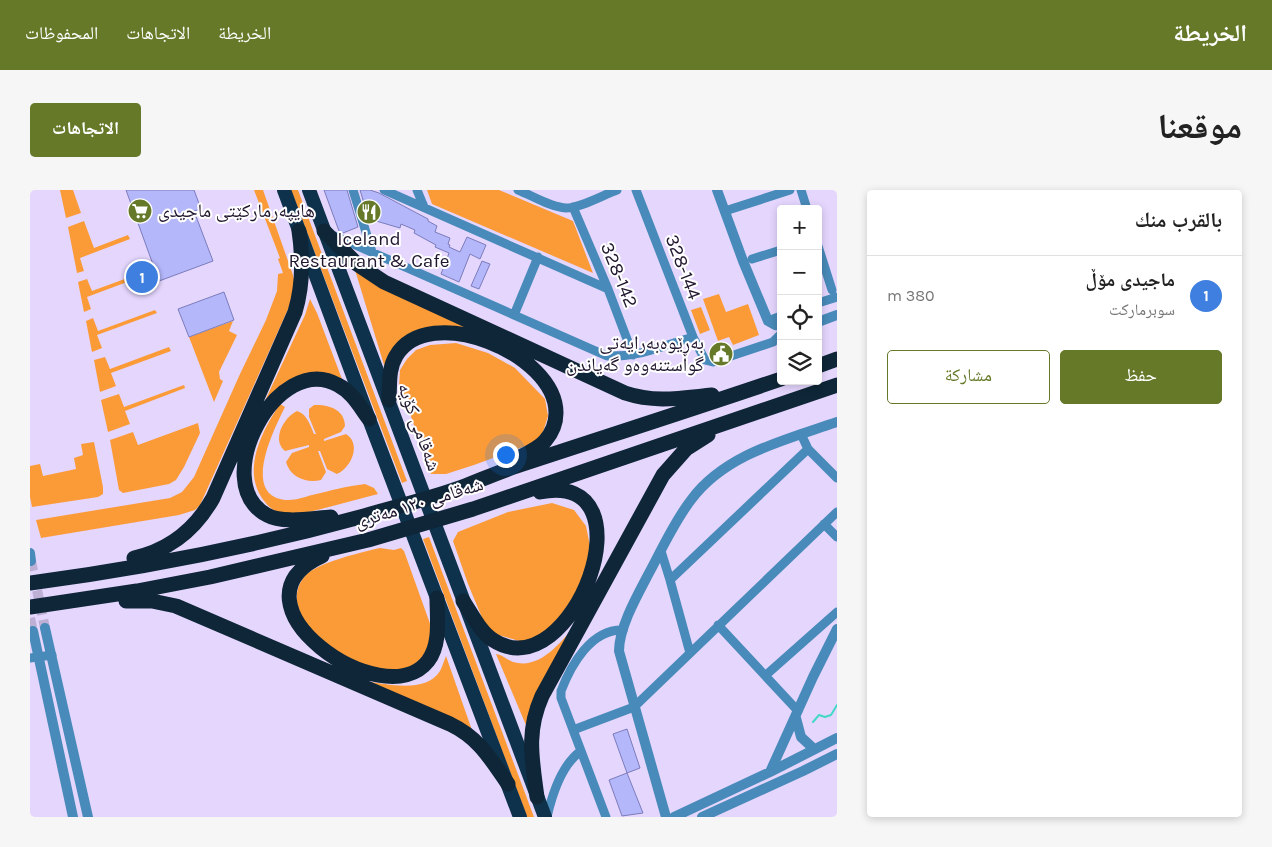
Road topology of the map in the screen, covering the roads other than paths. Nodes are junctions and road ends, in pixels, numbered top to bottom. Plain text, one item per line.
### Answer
1 (284, 190) edge
2 (309, 190) edge
3 (353, 190) edge
4 (384, 190) edge
5 (417, 190) edge
6 (518, 190) edge
7 (617, 190) edge
8 (636, 190) edge
9 (717, 190) edge
10 (790, 190) edge
11 (801, 190) edge
12 (540, 194) edge
13 (806, 205) edge
14 (424, 207) junction
15 (573, 207) junction
16 (725, 212) junction
17 (299, 231) junction
18 (324, 231) junction
19 (819, 250) edge
20 (777, 251) edge
21 (372, 252) junction
22 (538, 258) junction
23 (752, 259) dead end
24 (608, 289) junction
25 (835, 294) edge
26 (822, 302) edge
27 (514, 315) junction
28 (837, 315) edge
29 (777, 318) edge
30 (768, 321) junction
31 (822, 321) edge
32 (777, 325) edge
33 (693, 337) junction
34 (777, 339) edge
35 (633, 355) junction
36 (837, 359) edge
37 (822, 365) edge
38 (777, 379) edge
39 (837, 384) edge
40 (745, 391) junction
41 (389, 400) junction
42 (742, 417) junction
43 (369, 419) junction
44 (837, 422) edge
45 (801, 434) junction
46 (808, 449) junction
47 (837, 478) edge
48 (459, 488) junction
49 (466, 512) junction
50 (837, 512) edge
51 (367, 515) junction
52 (824, 524) junction
53 (837, 537) edge
54 (373, 539) junction
55 (661, 551) junction
56 (51, 580) junction
57 (670, 580) junction
58 (30, 583) edge
59 (437, 598) junction
60 (463, 601) junction
61 (64, 602) junction
62 (30, 607) edge
63 (837, 612) edge
64 (718, 625) junction
65 (45, 628) tunnel mouth
66 (837, 629) edge
67 (623, 630) junction
68 (33, 631) tunnel mouth
69 (33, 643) edge
70 (690, 653) junction
71 (52, 655) junction
72 (34, 658) edge
73 (766, 675) junction
74 (634, 707) junction
75 (797, 715) junction
76 (573, 730) junction
77 (837, 738) edge
78 (814, 749) junction
79 (581, 751) junction
80 (837, 754) edge
81 (770, 772) junction
82 (508, 784) junction
83 (537, 797) junction
84 (72, 817) edge
85 (88, 817) edge
86 (520, 817) edge
87 (546, 817) edge
88 (606, 817) edge
89 (666, 817) edge
90 (674, 817) edge
91 (702, 817) edge

1 - 17 highway
2 - 18 highway, شەقامی کۆیە
3 - 21 street
4 - 14 street
5 - 14 street
6 - 12 street
7 - 15 street
8 - 33 street, 328-144
9 - 16 street
10 - 16 street
11 - 13 street
12 - 15 street
14 - 22 street
15 - 24 street, 328-142
16 - 30 street
17 - 43 highway
17 - 56 highway
18 - 21 street
18 - 40 highway
18 - 41 highway, شەقامی کۆیە
19 - 25 street
20 - 23 street
21 - 27 street
22 - 24 street
22 - 27 street
24 - 35 street, 328-142
25 - 26 street
27 - 35 street
28 - 31 street
29 - 30 street
30 - 32 street
33 - 34 street, 328-144
33 - 35 street
36 - 37 highway
38 - 40 highway, شەقامی ١٢٠ مەتری
39 - 42 highway, شەقامی ١٢٠ مەتری
40 - 48 highway, شەقامی ١٢٠ مەتری
41 - 48 highway
41 - 60 highway, شەقامی کۆیە
42 - 49 highway, شەقامی ١٢٠ مەتری
42 - 83 highway
43 - 51 highway
43 - 59 highway
44 - 45 street
45 - 46 street
45 - 55 street
46 - 47 street
46 - 57 street
48 - 51 highway, شەقامی ١٢٠ مەتری
49 - 54 highway, شەقامی ١٢٠ مەتری
49 - 60 highway
50 - 52 street
51 - 56 highway, شەقامی ١٢٠ مەتری
52 - 53 street
52 - 64 street
54 - 59 highway
54 - 61 highway, شەقامی ١٢٠ مەتری
55 - 57 street
55 - 67 street
56 - 58 highway, شەقامی ١٢٠ مەتری
57 - 70 street
59 - 82 highway
60 - 83 highway, شەقامی کۆیە
61 - 62 highway, شەقامی ١٢٠ مەتری
61 - 82 highway
63 - 73 street
64 - 70 street
64 - 73 street
65 - 71 street
66 - 75 street
67 - 74 street
67 - 76 street
68 - 69 street
69 - 72 street
70 - 74 street
71 - 72 street
71 - 85 street
72 - 84 street
73 - 75 street
74 - 76 street
74 - 89 street
75 - 78 street
75 - 81 street
76 - 79 street
77 - 78 street
78 - 81 street
79 - 87 street
79 - 88 street
80 - 91 street
81 - 90 street
82 - 86 highway
83 - 87 highway, شەقامی کۆیە

